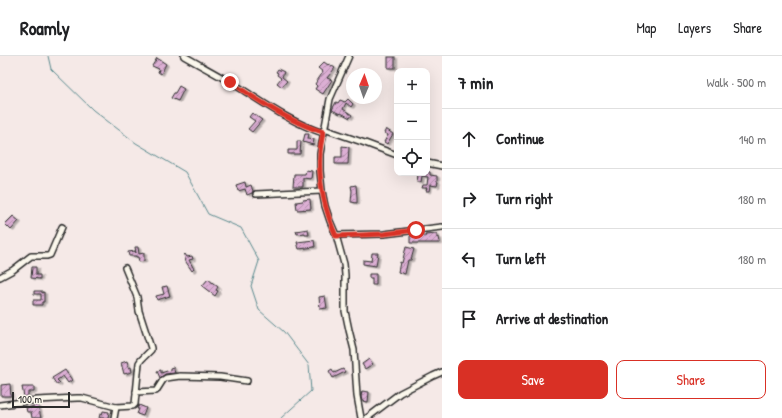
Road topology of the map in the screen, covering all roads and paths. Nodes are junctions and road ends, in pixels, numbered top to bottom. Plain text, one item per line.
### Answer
1 (184, 56) edge
2 (349, 56) edge
3 (324, 131) junction
4 (394, 154) edge
5 (430, 164) edge
6 (442, 166) edge
7 (322, 191) junction
8 (256, 194) dead end
9 (62, 227) dead end
10 (442, 227) edge
11 (336, 236) junction
12 (125, 268) dead end
13 (0, 277) edge
14 (442, 372) edge
15 (247, 381) dead end
16 (136, 392) junction
17 (0, 405) edge
18 (116, 407) junction
19 (114, 418) edge
20 (361, 418) edge
21 (367, 418) edge

1 - 3 street
2 - 3 street
3 - 4 street
3 - 7 street
5 - 6 street
7 - 8 street
7 - 11 street
9 - 13 street
10 - 11 street
11 - 20 street
12 - 16 street
14 - 21 street
15 - 16 street
16 - 18 street
17 - 18 street
18 - 19 street

